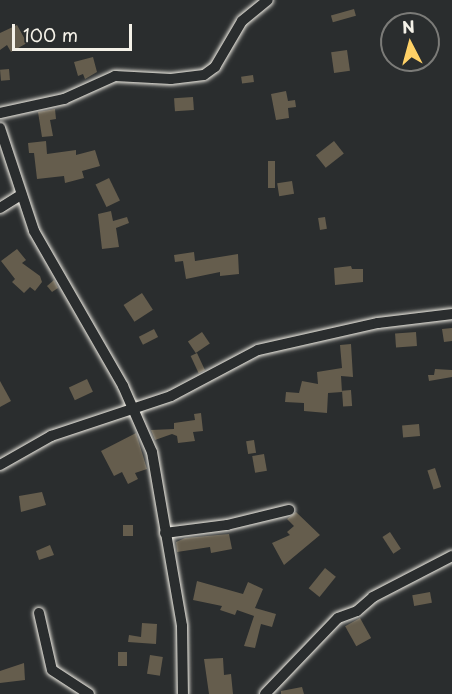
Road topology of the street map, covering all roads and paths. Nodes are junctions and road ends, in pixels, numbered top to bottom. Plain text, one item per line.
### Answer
1 (268, 0) edge
2 (0, 113) edge
3 (0, 128) edge
4 (21, 195) junction
5 (0, 208) edge
6 (452, 314) edge
7 (134, 409) junction
8 (0, 465) edge
9 (289, 510) dead end
10 (165, 534) junction
11 (452, 556) edge
12 (39, 613) dead end
13 (89, 694) edge
14 (183, 694) edge
15 (265, 694) edge

1 - 2 street
3 - 4 street
4 - 5 street
4 - 7 street
6 - 7 street
7 - 8 street
7 - 10 street
9 - 10 street
10 - 14 street
11 - 15 street
12 - 13 street

